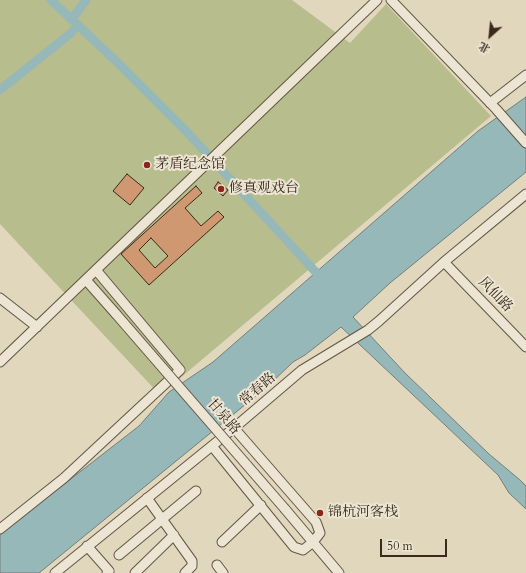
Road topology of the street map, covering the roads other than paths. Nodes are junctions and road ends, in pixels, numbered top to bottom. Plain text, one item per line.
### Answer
1 (377, 0) edge
2 (391, 0) edge
3 (526, 75) edge
4 (493, 106) junction
5 (526, 143) edge
6 (526, 194) edge
7 (444, 262) junction
8 (96, 270) junction
9 (86, 280) junction
10 (0, 298) edge
11 (37, 327) junction
12 (526, 347) edge
13 (0, 362) edge
14 (234, 428) junction
15 (212, 446) junction
16 (196, 492) dead end
17 (147, 498) junction
18 (261, 505) junction
19 (163, 519) junction
20 (0, 529) edge
21 (174, 535) junction
22 (222, 542) dead end
23 (313, 542) junction
24 (87, 546) junction
25 (119, 555) dead end
26 (216, 566) dead end
27 (335, 572) edge
28 (55, 573) edge
29 (107, 573) edge
30 (135, 573) edge
31 (185, 573) edge
32 (223, 573) edge

1 - 8 street
2 - 4 street
3 - 4 street
4 - 5 street
6 - 7 street, 常春路
7 - 12 street, 风仙路
7 - 14 street, 常春路
8 - 9 street
8 - 20 street
9 - 11 street
9 - 23 street, 甘泉路, bridge
10 - 11 street
11 - 13 street
14 - 15 street, 常春路
14 - 23 street
15 - 17 street, 常春路
15 - 18 street
16 - 19 street
17 - 19 street
17 - 24 street, 常春路
18 - 22 street
18 - 23 street
19 - 21 street
19 - 25 street
21 - 30 street
21 - 31 street
23 - 27 street, 甘泉路
24 - 28 street, 常春路
24 - 29 street
26 - 32 street

